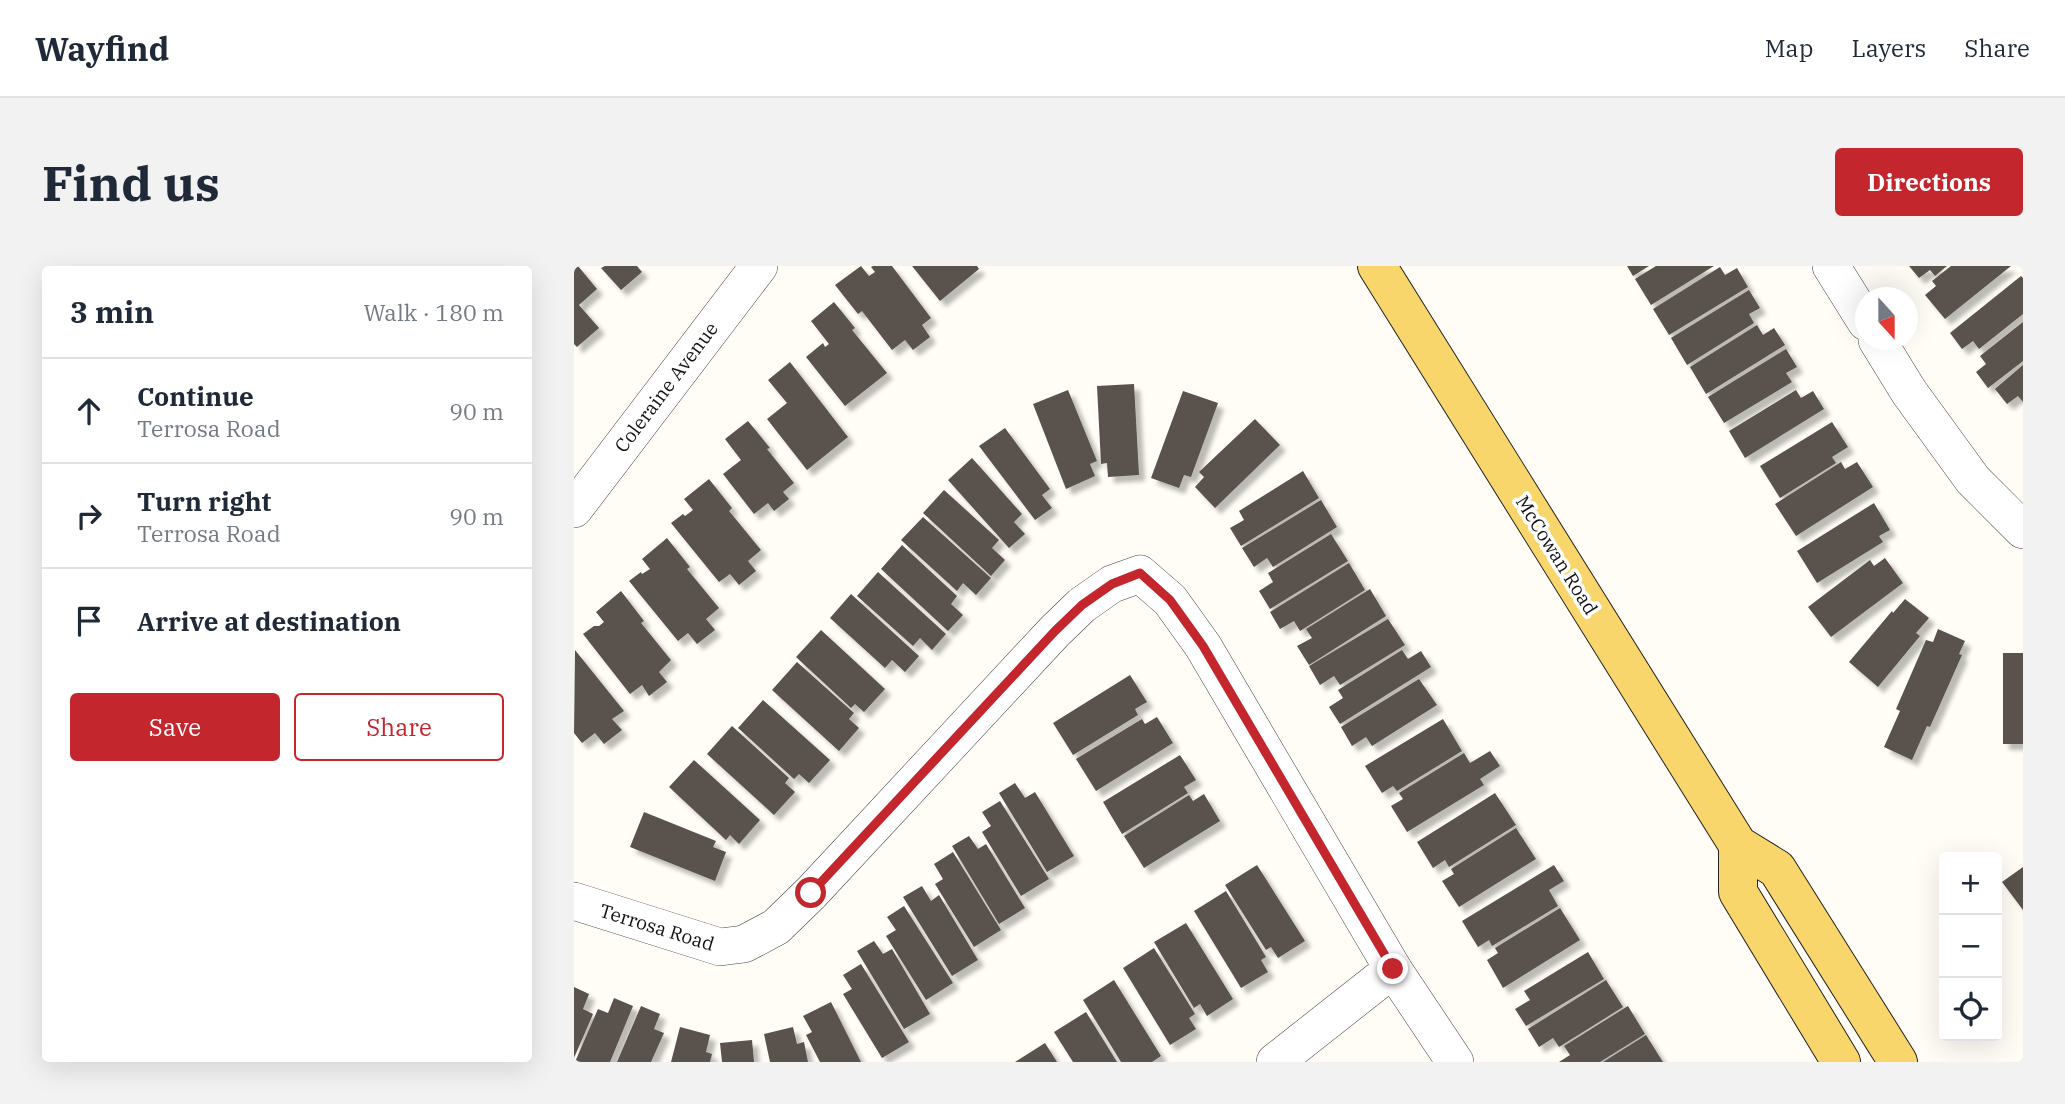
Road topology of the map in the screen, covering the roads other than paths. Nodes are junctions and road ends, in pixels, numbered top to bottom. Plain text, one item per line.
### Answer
1 (759, 266) edge
2 (1377, 266) edge
3 (1830, 266) edge
4 (1855, 305) edge
5 (1883, 350) edge
6 (574, 509) edge
7 (2023, 530) edge
8 (1738, 845) junction
9 (574, 901) edge
10 (1393, 969) junction
11 (1275, 1062) edge
12 (1455, 1062) edge
13 (1840, 1062) edge
14 (1898, 1062) edge

1 - 6 street, Coleraine Avenue
2 - 8 main road, McCowan Road
3 - 4 street
5 - 7 street
8 - 13 main road
8 - 14 main road, McCowan Road
9 - 10 street, Terrosa Road
10 - 11 street
10 - 12 street, Terrosa Road

